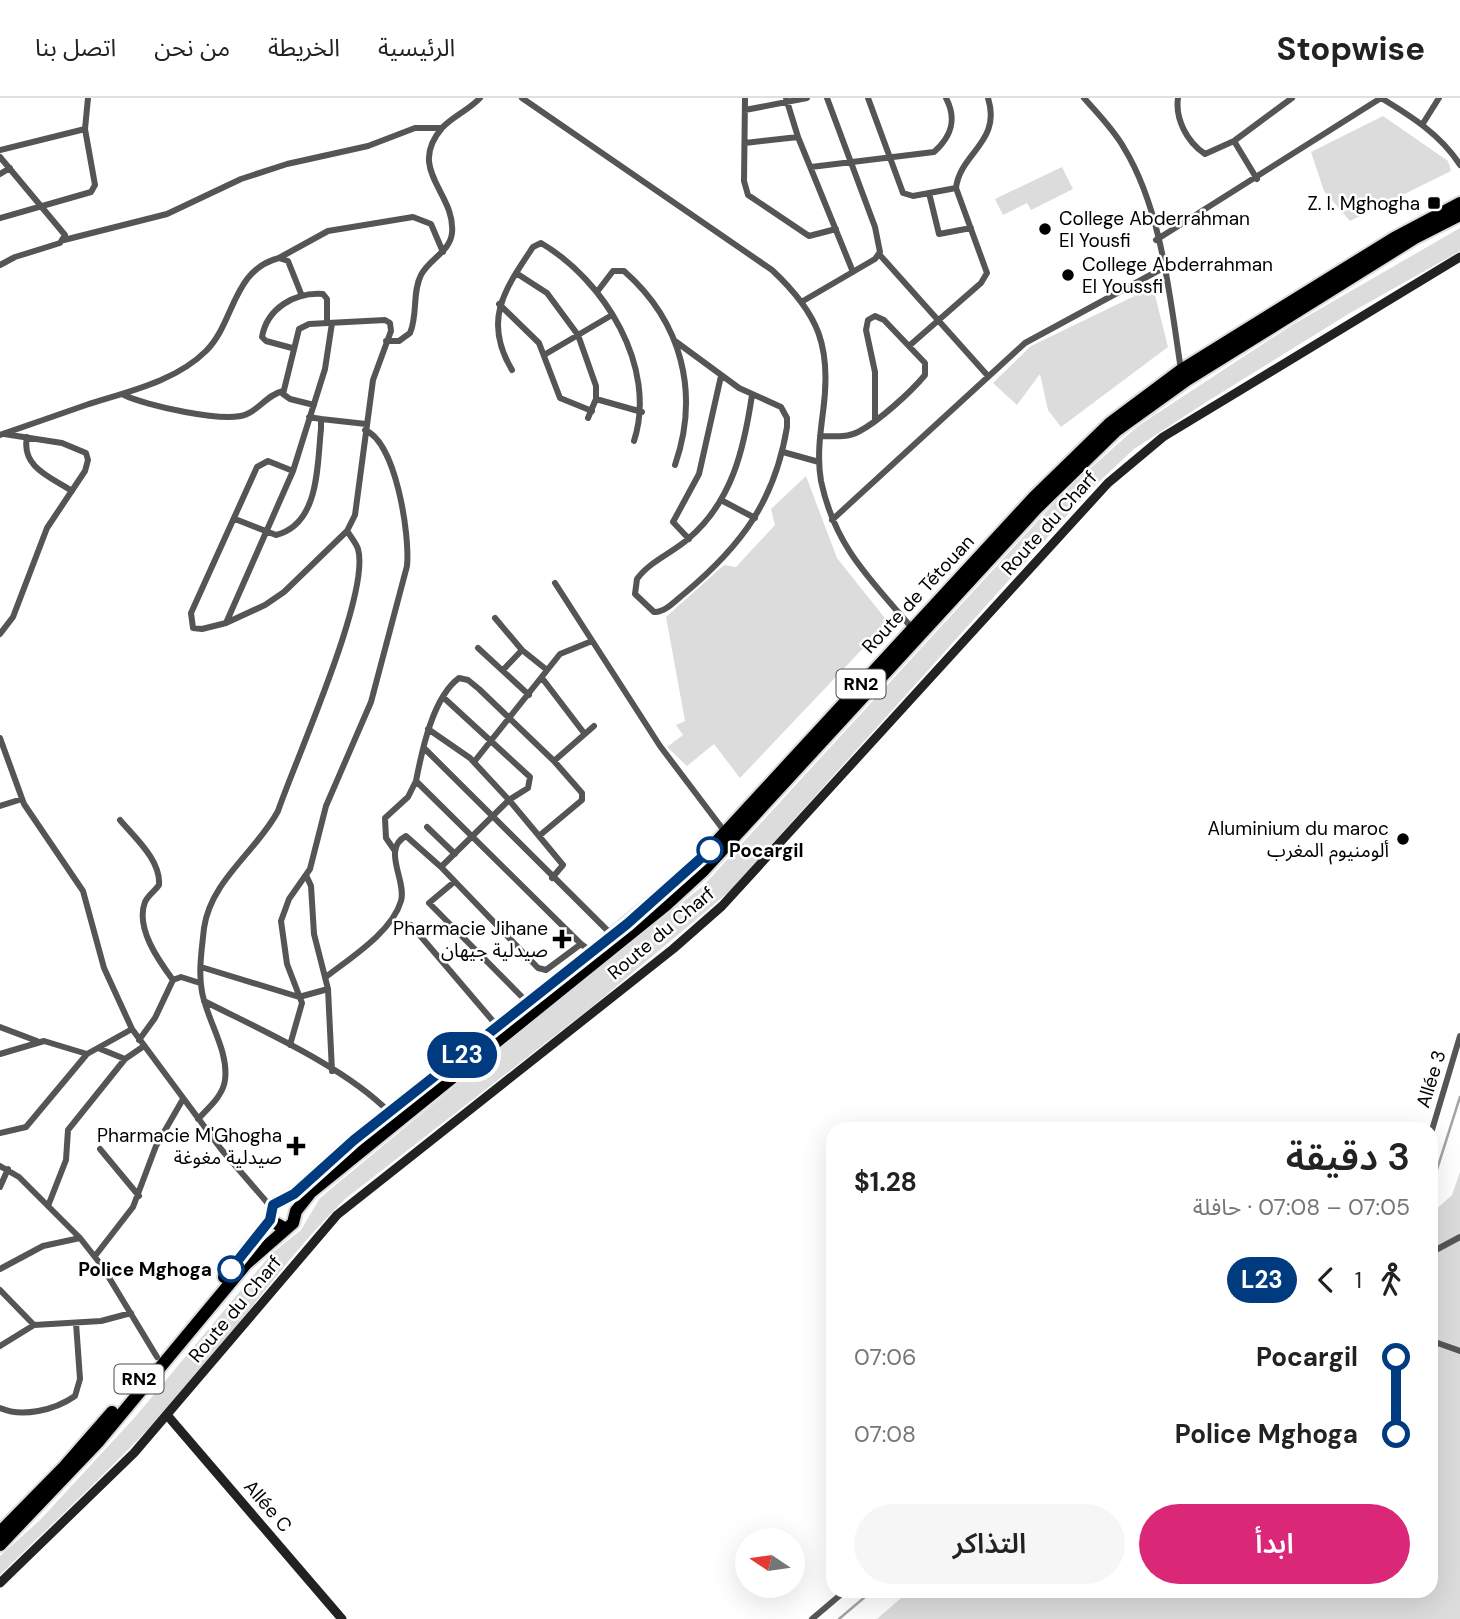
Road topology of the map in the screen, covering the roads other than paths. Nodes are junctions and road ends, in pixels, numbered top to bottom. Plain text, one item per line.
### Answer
1 (88, 98) edge
2 (480, 98) edge
3 (522, 98) edge
4 (745, 98) edge
5 (807, 98) edge
6 (827, 98) edge
7 (868, 98) edge
8 (947, 98) edge
9 (988, 98) edge
10 (1084, 98) edge
11 (1178, 98) edge
12 (1279, 98) edge
13 (1381, 98) edge
14 (1439, 98) edge
15 (786, 99) edge
16 (1291, 100) edge
17 (745, 110) junction
18 (1422, 125) junction
19 (442, 128) junction
20 (85, 129) junction
21 (798, 137) junction
22 (1234, 141) junction
23 (745, 143) junction
24 (0, 150) edge
25 (890, 156) junction
26 (0, 157) edge
27 (850, 161) junction
28 (1459, 161) edge
29 (811, 167) junction
30 (10, 168) junction
31 (0, 174) edge
32 (1257, 179) junction
33 (956, 188) junction
34 (929, 193) junction
35 (1460, 203) edge
36 (41, 204) junction
37 (1460, 215) edge
38 (0, 218) edge
39 (971, 228) junction
40 (836, 229) junction
41 (64, 240) junction
42 (1156, 240) junction
43 (443, 252) junction
44 (879, 254) junction
45 (1460, 257) edge
46 (279, 258) junction
47 (0, 265) edge
48 (1164, 267) junction
49 (853, 272) junction
50 (516, 273) junction
51 (597, 292) junction
52 (302, 296) junction
53 (803, 301) junction
54 (499, 304) junction
55 (612, 315) junction
56 (939, 318) junction
57 (329, 323) junction
58 (578, 335) junction
59 (386, 341) junction
60 (675, 341) junction
61 (909, 346) junction
62 (292, 348) junction
63 (544, 355) junction
64 (512, 370) dead end
65 (1181, 370) junction
66 (721, 376) junction
67 (988, 376) junction
68 (283, 391) junction
69 (122, 395) junction
70 (752, 395) junction
71 (596, 399) junction
72 (314, 405) junction
73 (642, 412) junction
74 (309, 417) junction
75 (321, 419) junction
76 (875, 419) junction
77 (366, 427) junction
78 (1, 435) edge
79 (820, 436) junction
80 (27, 437) junction
81 (634, 441) dead end
82 (783, 452) junction
83 (819, 462) junction
84 (675, 465) dead end
85 (293, 471) junction
86 (72, 491) junction
87 (721, 500) junction
88 (755, 518) junction
89 (235, 519) junction
90 (832, 520) junction
91 (347, 531) junction
92 (267, 533) junction
93 (689, 538) junction
94 (555, 583) dead end
95 (495, 618) dead end
96 (226, 623) junction
97 (912, 628) junction
98 (0, 634) edge
99 (592, 641) junction
100 (478, 648) dead end
101 (522, 650) junction
102 (503, 670) junction
103 (547, 670) junction
104 (542, 678) junction
105 (530, 695) junction
106 (444, 698) junction
107 (509, 719) junction
108 (594, 726) dead end
109 (428, 729) junction
110 (584, 733) junction
111 (0, 739) edge
112 (490, 741) junction
113 (425, 749) junction
114 (554, 761) junction
115 (474, 762) junction
116 (415, 780) junction
117 (22, 799) junction
118 (509, 800) junction
119 (0, 806) edge
120 (494, 817) junction
121 (120, 820) dead end
122 (427, 827) dead end
123 (726, 834) junction
124 (474, 836) junction
125 (539, 836) junction
126 (395, 850) junction
127 (455, 854) junction
128 (441, 867) junction
129 (306, 875) junction
130 (552, 878) junction
131 (454, 882) junction
132 (411, 925) dead end
133 (612, 936) junction
134 (587, 948) junction
135 (201, 967) junction
136 (326, 977) junction
137 (173, 980) junction
138 (200, 983) junction
139 (328, 989) junction
140 (301, 997) junction
141 (204, 1001) junction
142 (528, 1003) junction
143 (0, 1027) edge
144 (498, 1027) junction
145 (132, 1030) junction
146 (1460, 1036) edge
147 (139, 1040) junction
148 (37, 1041) junction
149 (290, 1045) junction
150 (144, 1046) junction
151 (98, 1048) junction
152 (0, 1054) edge
153 (87, 1055) junction
154 (125, 1059) junction
155 (332, 1071) junction
156 (183, 1099) junction
157 (390, 1112) junction
158 (198, 1119) junction
159 (1434, 1122) edge
160 (0, 1133) edge
161 (100, 1149) dead end
162 (0, 1166) edge
163 (8, 1170) junction
164 (0, 1187) edge
165 (138, 1196) junction
166 (286, 1200) junction
167 (48, 1206) junction
168 (296, 1211) junction
169 (271, 1213) junction
170 (284, 1228) junction
171 (1460, 1237) edge
172 (80, 1238) junction
173 (1438, 1249) edge
174 (95, 1256) junction
175 (0, 1269) edge
176 (0, 1290) edge
177 (131, 1313) junction
178 (76, 1323) junction
179 (34, 1325) junction
180 (1438, 1343) edge
181 (0, 1346) edge
182 (1460, 1351) edge
183 (158, 1357) junction
184 (0, 1408) edge
185 (167, 1415) junction
186 (0, 1532) edge
187 (0, 1545) edge
188 (0, 1583) edge
189 (837, 1598) edge
190 (342, 1619) edge
191 (812, 1619) edge

1 - 20 street
2 - 19 street
3 - 53 street
4 - 17 street
5 - 15 street
6 - 27 street
7 - 25 street
8 - 25 street
9 - 33 street
10 - 42 street
11 - 22 street
12 - 16 street
13 - 18 street
13 - 32 street
14 - 18 street
15 - 17 street
15 - 21 street
16 - 22 street
17 - 23 street
18 - 28 street
19 - 41 street
19 - 43 street
20 - 24 street
20 - 36 street
21 - 23 street
21 - 29 street
22 - 32 street
23 - 40 street
25 - 27 street
25 - 34 street
26 - 30 street
27 - 29 street
27 - 44 street
29 - 40 street
30 - 31 street
30 - 36 street
32 - 42 street
33 - 34 street
33 - 39 street
34 - 39 street
35 - 65 highway, Route de Tétouan / RN2
36 - 38 street
36 - 41 street
37 - 168 highway, Route de Tétouan / RN2
39 - 56 street
40 - 49 street
41 - 47 street
42 - 48 street
43 - 46 street
43 - 59 street
44 - 49 street
44 - 56 street
45 - 185 street, Route du Charf
46 - 52 street
46 - 69 street
48 - 65 street
48 - 67 street
49 - 53 street
50 - 51 street
50 - 54 street
50 - 58 street
51 - 55 street
51 - 60 street
52 - 57 street
52 - 62 street
53 - 79 street
54 - 63 street
54 - 64 street
55 - 58 street
55 - 73 street
56 - 61 street
56 - 67 street
57 - 59 street
57 - 62 street
57 - 72 street
58 - 63 street
58 - 71 street
59 - 77 street
60 - 66 street
60 - 84 street
61 - 76 street
61 - 76 street
62 - 68 street
63 - 71 street
65 - 97 highway, Route de Tétouan / RN2
66 - 70 street
66 - 93 street
67 - 90 street
68 - 69 street
68 - 72 street
69 - 78 street
70 - 82 street
70 - 87 street
71 - 73 street
72 - 74 street
73 - 81 street
74 - 75 street
74 - 85 street
75 - 77 street
75 - 92 street
76 - 79 street
77 - 91 street
77 - 129 street
78 - 80 street
79 - 83 street
80 - 86 street
80 - 86 street
82 - 83 street
82 - 88 street
83 - 90 street
85 - 89 street
85 - 92 street
86 - 98 street
87 - 88 street
87 - 93 street
88 - 93 street
89 - 92 street
89 - 96 street
90 - 97 street
91 - 96 street
91 - 135 street
92 - 96 street
94 - 99 street
95 - 101 street
97 - 123 highway, Route de Tétouan / RN2
99 - 103 street
99 - 123 street
100 - 102 street
101 - 102 street
101 - 103 street
102 - 105 street
103 - 104 street
104 - 105 street
104 - 110 street
105 - 107 street
106 - 107 street
106 - 109 street
106 - 112 street
107 - 112 street
107 - 114 street
108 - 110 street
109 - 113 street
109 - 115 street
110 - 114 street
111 - 117 street
112 - 115 street
112 - 118 street
113 - 116 street
113 - 120 street
114 - 125 street
115 - 118 street
116 - 124 street
116 - 126 street
117 - 119 street
117 - 145 street
118 - 120 street
118 - 125 street
120 - 124 street
120 - 130 street
121 - 137 street
122 - 127 street
123 - 133 highway, Route de Tétouan / RN2
124 - 127 street
124 - 134 street
125 - 130 street
126 - 128 street
126 - 136 street
127 - 128 street
128 - 131 street
129 - 136 street
129 - 140 street
130 - 133 street
131 - 134 street
131 - 142 street
132 - 144 street
133 - 134 highway, Route de Tétouan / RN2
134 - 142 highway, Route de Tétouan / RN2
135 - 138 street
135 - 140 street
136 - 139 street
137 - 138 street
137 - 147 street
138 - 141 street
139 - 140 street
139 - 155 street
140 - 149 street
141 - 149 street
141 - 158 street
142 - 144 highway, Route de Tétouan / RN2
143 - 148 street
144 - 157 highway, Route de Tétouan / RN2
145 - 147 street
145 - 151 street
146 - 159 street, Allée 3
147 - 150 street
148 - 152 street
148 - 153 street
149 - 155 street
150 - 154 street
150 - 156 street
151 - 153 street
151 - 154 street
153 - 160 street
154 - 167 street
155 - 157 street
156 - 158 street
156 - 165 street
157 - 166 highway, Route de Tétouan / RN2
158 - 169 street
161 - 165 street
162 - 163 street
163 - 164 street
163 - 167 street
165 - 174 street
166 - 168 highway
166 - 169 highway, RN2
167 - 172 street
168 - 170 highway, RN2
169 - 170 highway
169 - 183 highway, RN2
170 - 187 highway, RN2
171 - 173 street
172 - 174 street
172 - 175 street
174 - 177 street
176 - 179 street
177 - 178 street
177 - 183 street
178 - 179 street
178 - 184 street
179 - 181 street
180 - 182 street
183 - 186 highway, RN2
185 - 188 street, Route du Charf
185 - 190 street, Allée C
189 - 191 street

